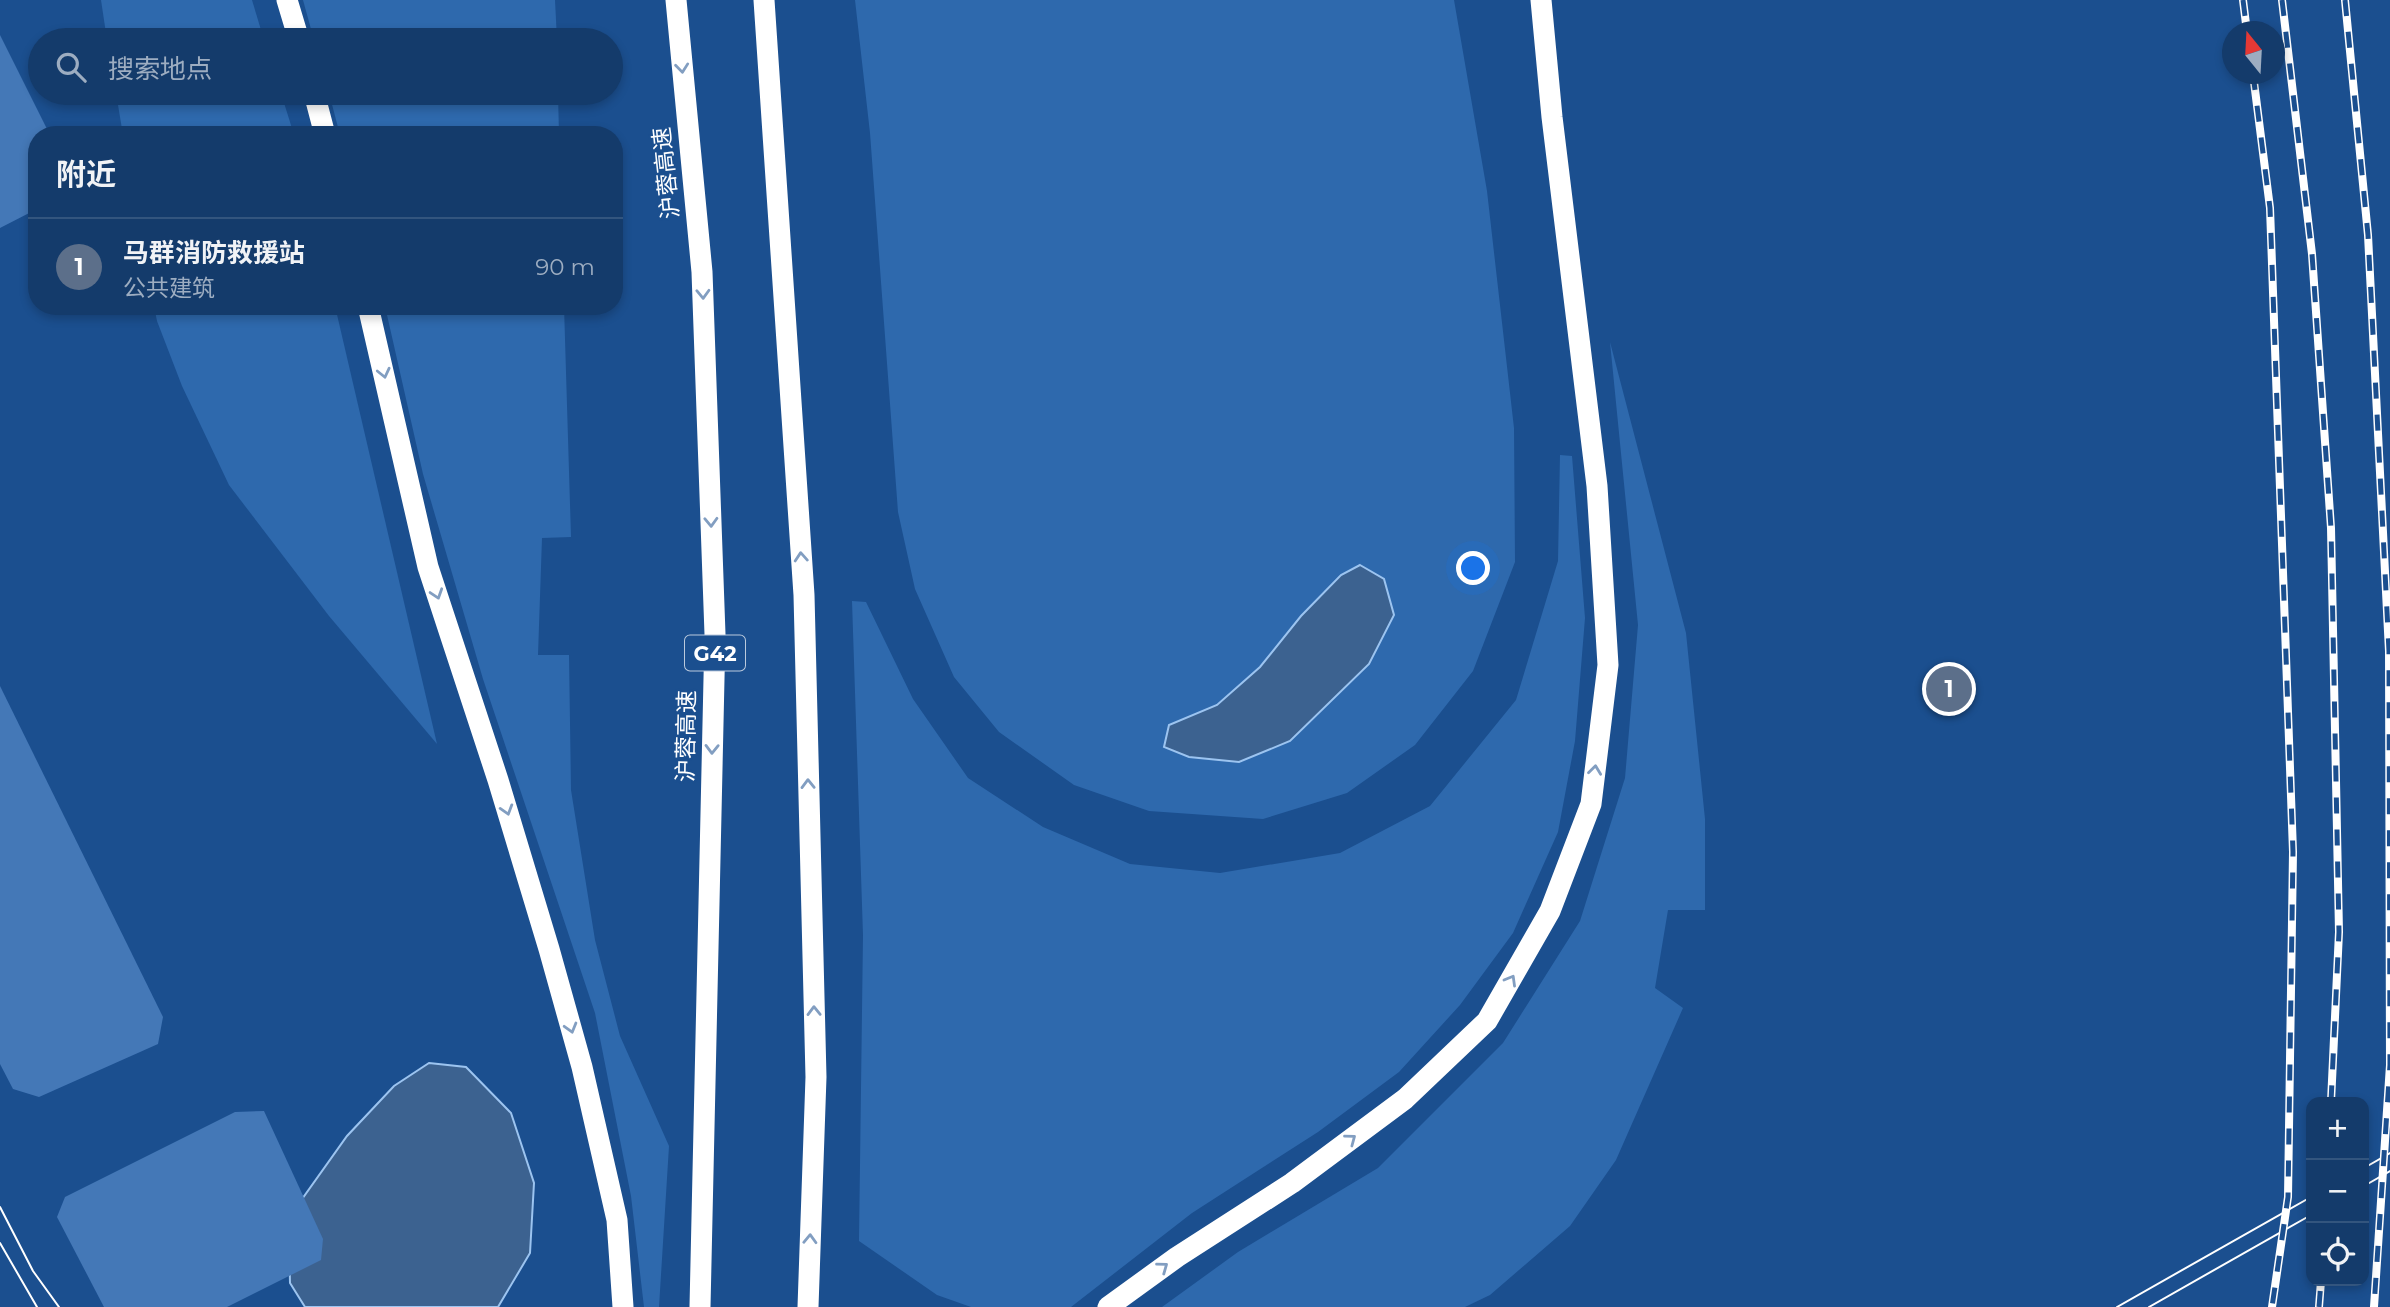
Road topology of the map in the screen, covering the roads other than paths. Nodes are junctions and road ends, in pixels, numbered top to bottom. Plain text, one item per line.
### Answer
1 (287, 0) edge
2 (676, 0) edge
3 (764, 0) edge
4 (1541, 0) edge
5 (295, 28) edge
6 (317, 105) edge
7 (323, 126) edge
8 (370, 315) edge
9 (623, 1307) edge
10 (700, 1307) edge
11 (808, 1307) edge
12 (1108, 1307) edge

1 - 5 highway
2 -> 10 highway, 沪蓉高速 / G42
11 -> 3 highway
12 -> 4 highway
6 - 7 highway
8 -> 9 highway

